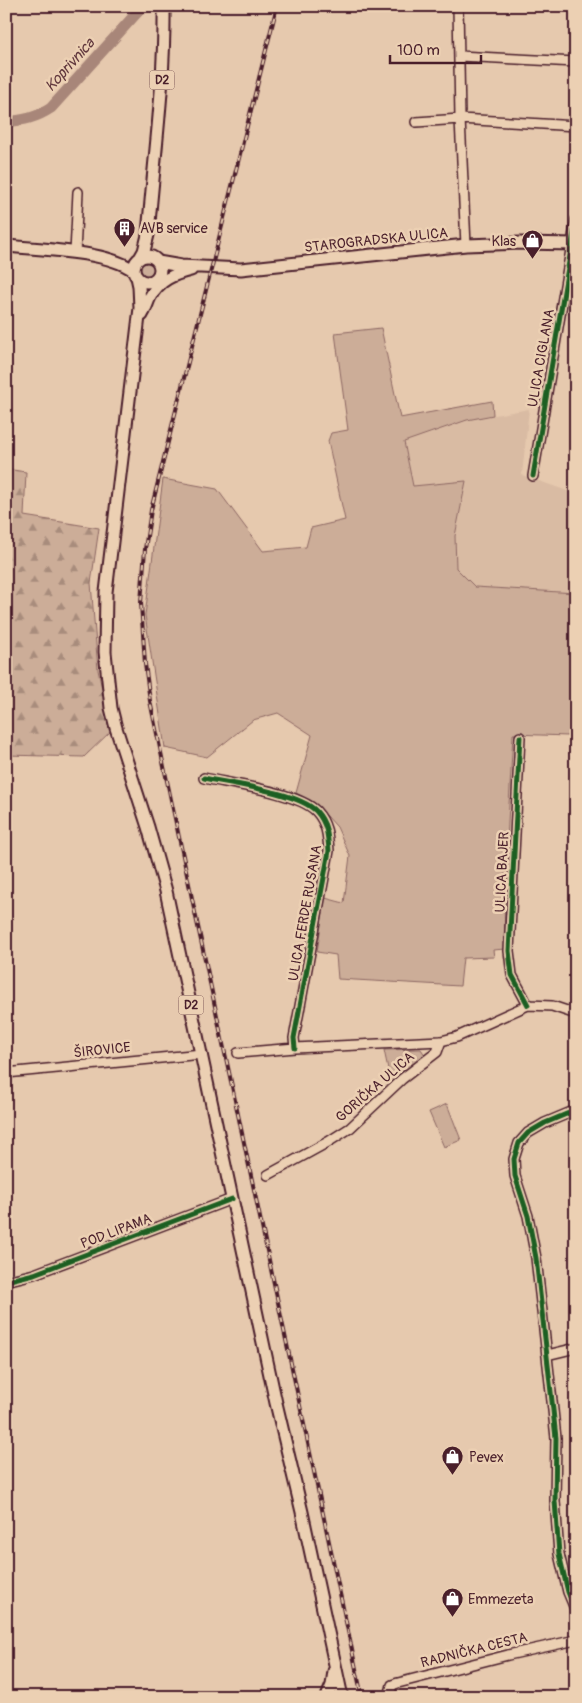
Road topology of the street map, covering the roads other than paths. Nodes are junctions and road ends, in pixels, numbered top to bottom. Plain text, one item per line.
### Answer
1 (164, 6) edge
2 (458, 6) edge
3 (459, 56) junction
4 (576, 62) edge
5 (460, 119) junction
6 (416, 122) dead end
7 (576, 126) edge
8 (78, 192) dead end
9 (576, 220) edge
10 (148, 235) junction
11 (574, 244) edge
12 (466, 245) junction
13 (6, 246) edge
14 (75, 253) junction
15 (139, 258) junction
16 (155, 259) junction
17 (112, 260) junction
18 (181, 266) junction
19 (198, 267) junction
20 (135, 274) junction
21 (155, 278) junction
22 (140, 308) junction
23 (138, 321) junction
24 (534, 476) dead end
25 (520, 737) dead end
26 (204, 778) dead end
27 (528, 1004) junction
28 (576, 1014) edge
29 (441, 1041) junction
30 (295, 1048) junction
31 (238, 1052) dead end
32 (202, 1054) junction
33 (6, 1072) edge
34 (576, 1110) edge
35 (268, 1175) dead end
36 (232, 1199) junction
37 (6, 1282) edge
38 (576, 1348) edge
39 (547, 1355) junction
40 (576, 1611) edge
41 (576, 1640) edge
42 (333, 1652) junction
43 (327, 1697) edge
44 (342, 1697) edge
45 (389, 1697) edge

1 - 10 main road, D2
2 - 3 street
3 - 4 street
3 - 5 street
5 - 6 street
5 - 7 street
5 - 12 street
8 - 14 street
9 - 11 street, ULICA CIGLANA
10 - 15 main road, D2
10 - 16 main road, D2
11 - 12 main road, STAROGRADSKA ULICA
11 - 24 street, ULICA CIGLANA
12 - 19 main road, STAROGRADSKA ULICA
13 - 14 main road
14 - 17 main road
15 - 16 main road
15 - 17 main road
15 - 20 main road, D2
16 - 18 main road, STAROGRADSKA ULICA
16 - 21 main road, D2
17 - 20 main road
18 - 19 main road, STAROGRADSKA ULICA
18 - 21 main road, STAROGRADSKA ULICA
19 - 23 main road
20 - 21 main road
20 - 22 main road, D2
21 - 22 main road, D2
22 - 23 main road, D2
23 - 32 main road, D2
25 - 27 street, ULICA BAJER
26 - 30 street, ULICA FERDE RUSANA
27 - 28 street
27 - 29 street, GORIČKA ULICA
29 - 30 street, GORIČKA ULICA
29 - 35 street, GORIČKA ULICA
30 - 31 street, GORIČKA ULICA
32 - 33 street, ŠIROVICE
32 - 36 main road, D2
34 - 39 street
36 - 37 street, POD LIPAMA
36 - 42 main road, D2
38 - 39 street
39 - 40 street
41 - 45 street, RADNIČKA CESTA
42 - 43 main road
42 - 44 main road, D2

